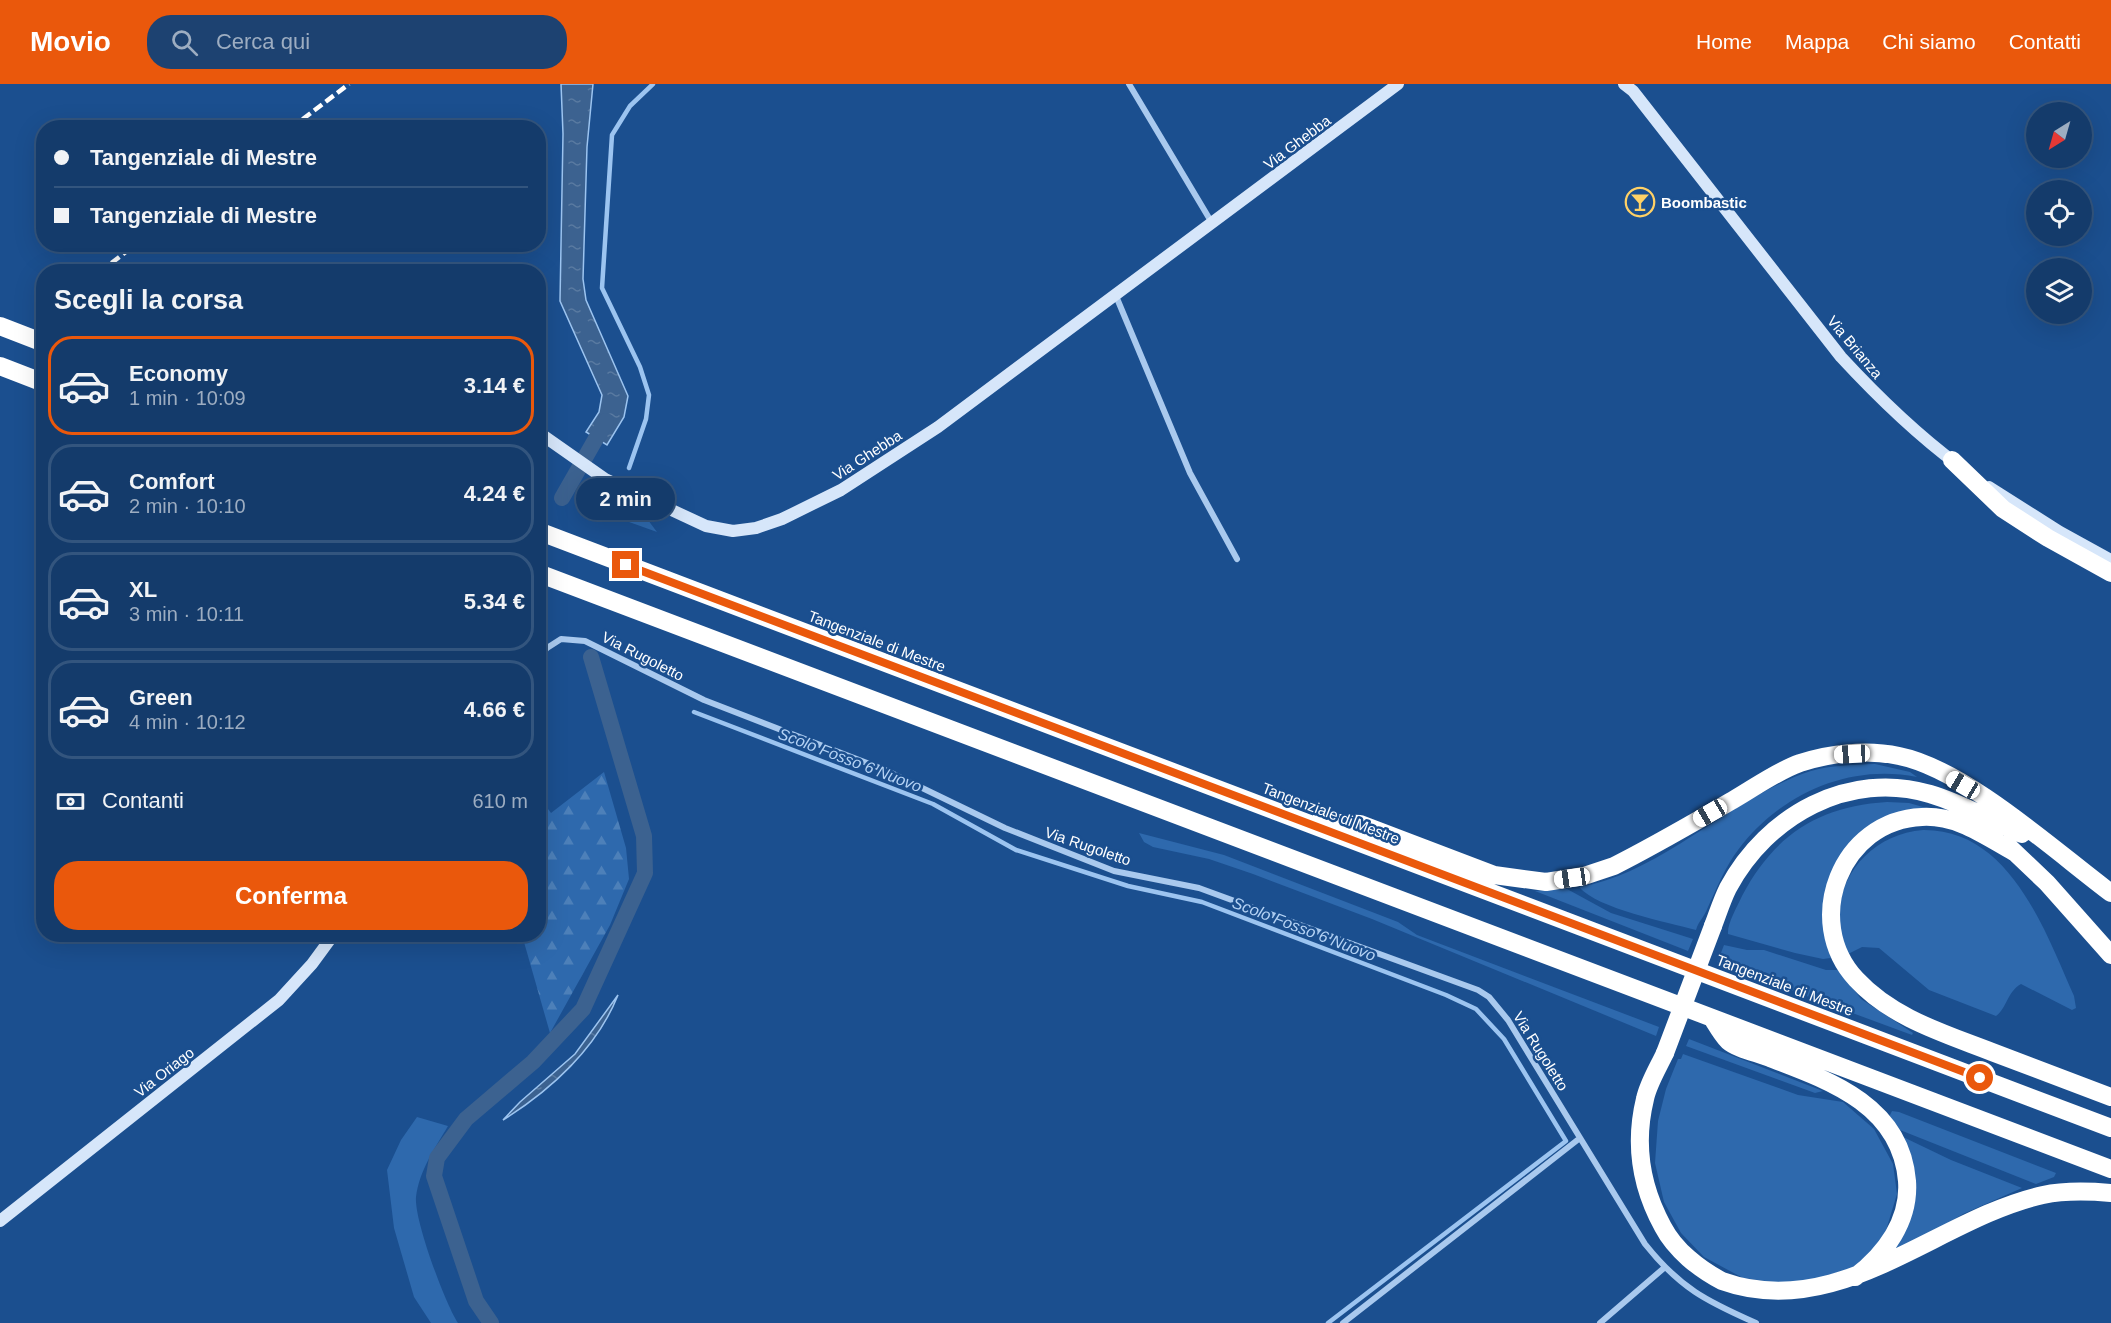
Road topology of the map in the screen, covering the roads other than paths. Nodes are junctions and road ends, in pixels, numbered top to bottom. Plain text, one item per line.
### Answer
1 (1129, 84) edge
2 (1398, 84) edge
3 (1629, 86) edge
4 (1213, 224) junction
5 (1116, 296) junction
6 (0, 326) edge
7 (36, 340) edge
8 (0, 366) edge
9 (36, 380) edge
10 (546, 438) edge
11 (1952, 460) junction
12 (546, 534) edge
13 (1238, 559) dead end
14 (2111, 560) edge
15 (2111, 573) edge
16 (546, 576) edge
17 (546, 649) edge
18 (1949, 802) junction
19 (1302, 821) junction
20 (2048, 846) junction
21 (2014, 852) junction
22 (2111, 893) edge
23 (328, 942) edge
24 (2111, 955) edge
25 (1712, 1018) junction
26 (2111, 1097) edge
27 (2111, 1128) edge
28 (1580, 1138) junction
29 (2111, 1169) edge
30 (2111, 1193) edge
31 (0, 1221) edge
32 (1664, 1268) junction
33 (1841, 1287) junction
34 (1343, 1323) edge
35 (1600, 1323) edge
36 (1756, 1323) edge

1 - 4 street
2 - 4 street, Via Ghebba
3 - 11 street, Via Brianza
4 - 5 street, Via Ghebba
5 - 10 street, Via Ghebba
5 - 13 street
6 - 7 highway
8 - 9 highway
11 - 14 street, Via Brianza
11 - 15 highway
12 - 19 highway, Tangenziale di Mestre
16 - 25 highway
17 - 28 street, Via Rugoletto
18 - 20 highway
18 - 21 highway
18 - 33 highway, bridge
19 - 20 highway
19 - 27 highway, Tangenziale di Mestre
20 - 22 highway
21 - 24 highway
21 - 26 highway
23 - 31 street, Via Oriago
25 - 29 highway
25 - 33 highway
28 - 32 street, Via Rugoletto
28 - 34 street
30 - 33 highway
32 - 35 street
32 - 36 street, Via Rugoletto

